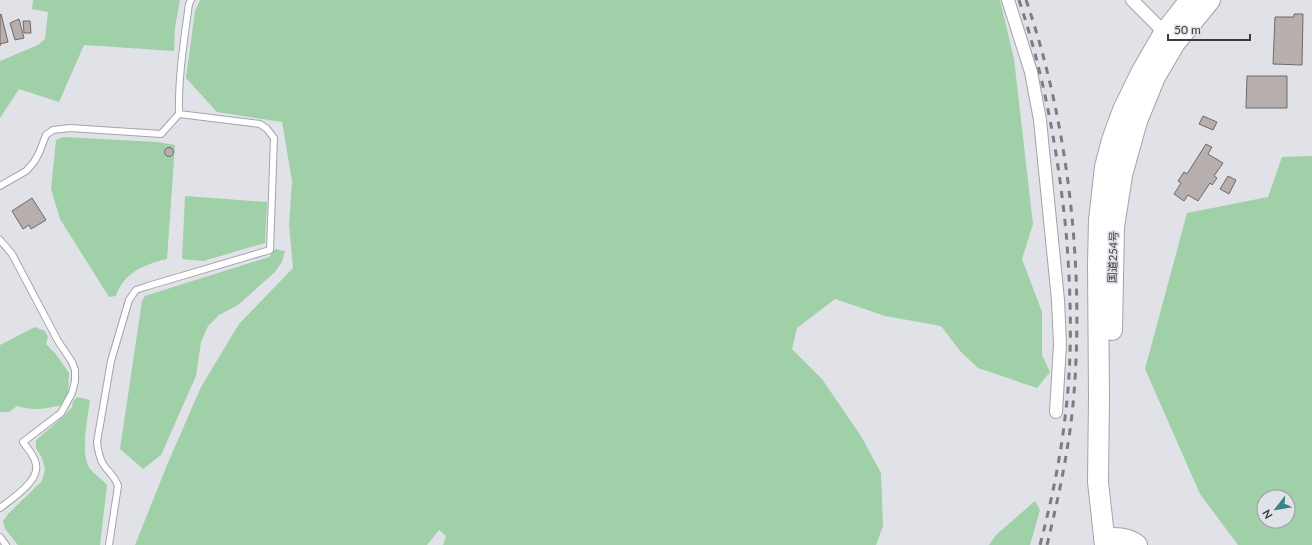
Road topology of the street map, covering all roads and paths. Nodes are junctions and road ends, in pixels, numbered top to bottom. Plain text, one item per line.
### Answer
1 (191, 0) edge
2 (1008, 0) edge
3 (1132, 0) edge
4 (1190, 0) edge
5 (1210, 0) edge
6 (1170, 38) junction
7 (179, 114) junction
8 (0, 186) edge
9 (0, 240) edge
10 (1056, 412) dead end
11 (0, 508) edge
12 (0, 537) edge
13 (1105, 541) edge
14 (6, 545) edge
15 (109, 545) edge
16 (1137, 545) edge

1 - 7 lane
2 - 10 street
3 - 6 street
4 - 6 highway, 国道254号
5 - 6 highway, 国道254号
6 - 13 highway, 国道254号
7 - 8 lane
7 - 15 lane
9 - 11 lane
12 - 14 lane
13 - 16 highway, 国道254号

